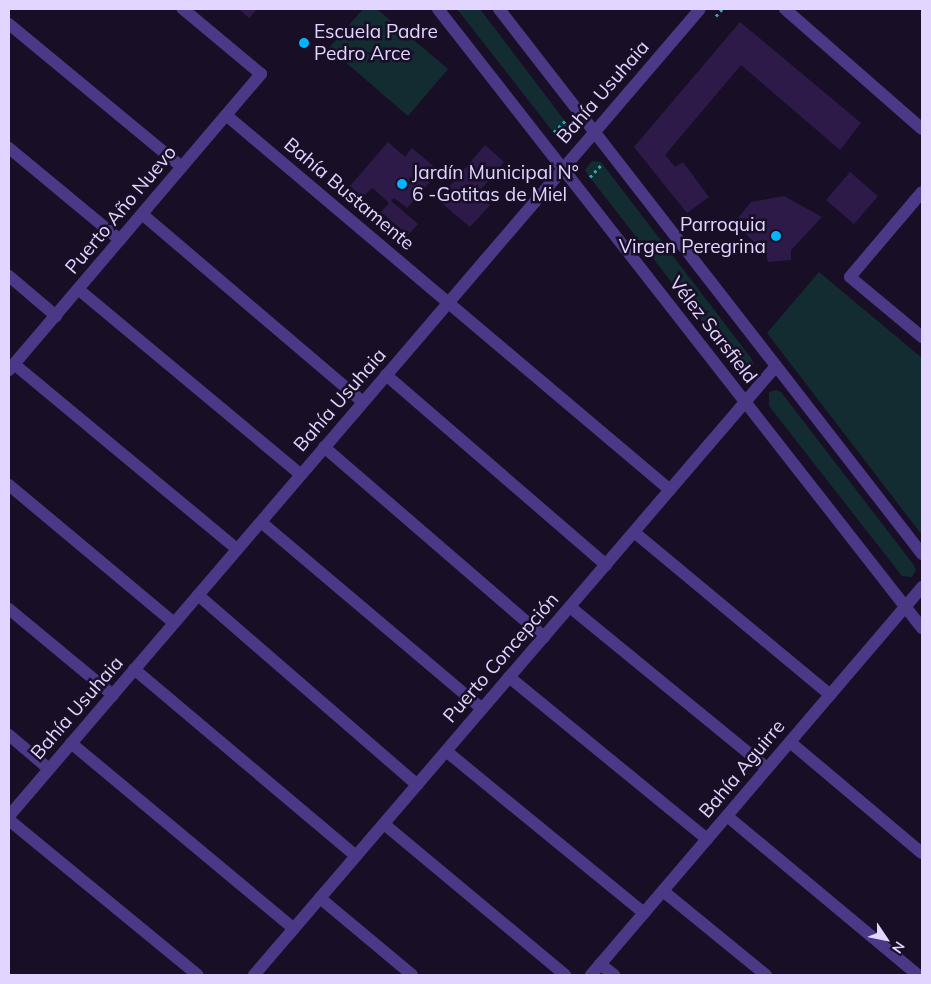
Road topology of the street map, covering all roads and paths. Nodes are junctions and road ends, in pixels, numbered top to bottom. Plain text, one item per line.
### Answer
1 (183, 9) edge
2 (438, 9) edge
3 (499, 9) edge
4 (700, 9) edge
5 (785, 9) edge
6 (9, 24) edge
7 (576, 109) junction
8 (226, 115) junction
9 (922, 129) edge
10 (594, 132) junction
11 (544, 144) junction
12 (9, 148) edge
13 (611, 153) junction
14 (182, 167) junction
15 (563, 168) junction
16 (579, 190) junction
17 (922, 192) edge
18 (142, 214) junction
19 (120, 240) junction
20 (9, 276) edge
21 (78, 289) junction
22 (448, 302) junction
23 (56, 316) junction
24 (922, 338) edge
25 (776, 366) junction
26 (12, 367) edge
27 (386, 375) junction
28 (363, 402) junction
29 (746, 402) junction
30 (324, 447) junction
31 (301, 474) junction
32 (9, 485) edge
33 (670, 490) junction
34 (261, 522) junction
35 (634, 532) junction
36 (237, 549) junction
37 (922, 554) edge
38 (606, 565) junction
39 (922, 587) edge
40 (198, 595) junction
41 (905, 606) junction
42 (570, 607) junction
43 (9, 609) edge
44 (174, 623) junction
45 (922, 628) edge
46 (544, 636) junction
47 (134, 669) junction
48 (509, 677) junction
49 (113, 694) junction
50 (830, 695) junction
51 (482, 709) junction
52 (9, 735) edge
53 (790, 742) junction
54 (71, 743) junction
55 (446, 751) junction
56 (768, 768) junction
57 (49, 769) junction
58 (417, 785) junction
59 (9, 816) edge
60 (727, 816) junction
61 (9, 820) edge
62 (384, 824) junction
63 (707, 839) junction
64 (922, 853) edge
65 (356, 856) junction
66 (663, 891) junction
67 (320, 898) junction
68 (644, 914) junction
69 (294, 929) junction
70 (600, 964) junction
71 (260, 973) edge
72 (198, 975) edge
73 (412, 975) edge
74 (565, 975) edge
75 (591, 975) edge
76 (614, 975) edge
77 (766, 975) edge
78 (918, 975) edge

1 - 8 street, Puerto Año Nuevo
2 - 11 street, Vélez Sarsfield
3 - 7 street, Vélez Sarsfield
4 - 10 street, Bahía Usuhaia
5 - 9 street
6 - 14 street
7 - 10 street, Vélez Sarsfield
7 - 11 path
8 - 14 street, Puerto Año Nuevo
8 - 22 street, Bahía Bustamente
10 - 13 street, Vélez Sarsfield
10 - 15 street, Bahía Usuhaia
11 - 15 street, Vélez Sarsfield
12 - 19 street
13 - 16 path
13 - 25 street, Vélez Sarsfield
14 - 18 street, Puerto Año Nuevo
15 - 16 street, Vélez Sarsfield
15 - 22 street, Bahía Usuhaia
16 - 29 street, Vélez Sarsfield
17 - 24 street
18 - 19 street, Puerto Año Nuevo
18 - 28 street
19 - 21 street, Puerto Año Nuevo
20 - 23 street
21 - 23 street, Puerto Año Nuevo
21 - 31 street
22 - 27 street, Bahía Usuhaia
22 - 33 street, Bahía Bustamente
23 - 26 street, Puerto Año Nuevo
25 - 29 street, Puerto Concepción
25 - 37 street, Vélez Sarsfield
26 - 36 street
27 - 28 street, Bahía Usuhaia
27 - 38 street
28 - 30 street, Bahía Usuhaia
29 - 33 street, Puerto Concepción
29 - 41 street, Vélez Sarsfield
30 - 31 street, Bahía Usuhaia
30 - 46 street
31 - 34 street, Bahía Usuhaia
32 - 44 street
33 - 35 street, Puerto Concepción
34 - 36 street, Bahía Usuhaia
34 - 51 street
35 - 38 street, Puerto Concepción
35 - 50 street
36 - 40 street, Bahía Usuhaia
38 - 42 street, Puerto Concepción
39 - 41 street, Bahía Aguirre
40 - 44 street, Bahía Usuhaia
40 - 58 street
41 - 45 street, Vélez Sarsfield
41 - 50 street, Bahía Aguirre
42 - 46 street, Puerto Concepción
42 - 56 street
43 - 49 street
44 - 47 street, Bahía Usuhaia
46 - 48 street, Puerto Concepción
47 - 49 street, Bahía Usuhaia
47 - 65 street
48 - 51 street, Puerto Concepción
48 - 63 street
49 - 54 street, Bahía Usuhaia
50 - 53 street, Bahía Aguirre
51 - 55 street, Puerto Concepción
52 - 57 street
53 - 56 street, Bahía Aguirre
53 - 64 street
54 - 57 street, Bahía Usuhaia
54 - 69 street
55 - 58 street, Puerto Concepción
55 - 68 street
56 - 60 street, Bahía Aguirre
57 - 59 street, Bahía Usuhaia
58 - 62 street, Puerto Concepción
60 - 63 street, Bahía Aguirre
60 - 78 street
61 - 72 street
62 - 65 street, Puerto Concepción
62 - 74 street
63 - 66 street, Bahía Aguirre
65 - 67 street, Puerto Concepción
66 - 68 street, Bahía Aguirre
66 - 77 street
67 - 69 street, Puerto Concepción
67 - 73 street
68 - 70 street, Bahía Aguirre
69 - 71 street, Puerto Concepción
70 - 75 street, Bahía Aguirre
70 - 76 street

